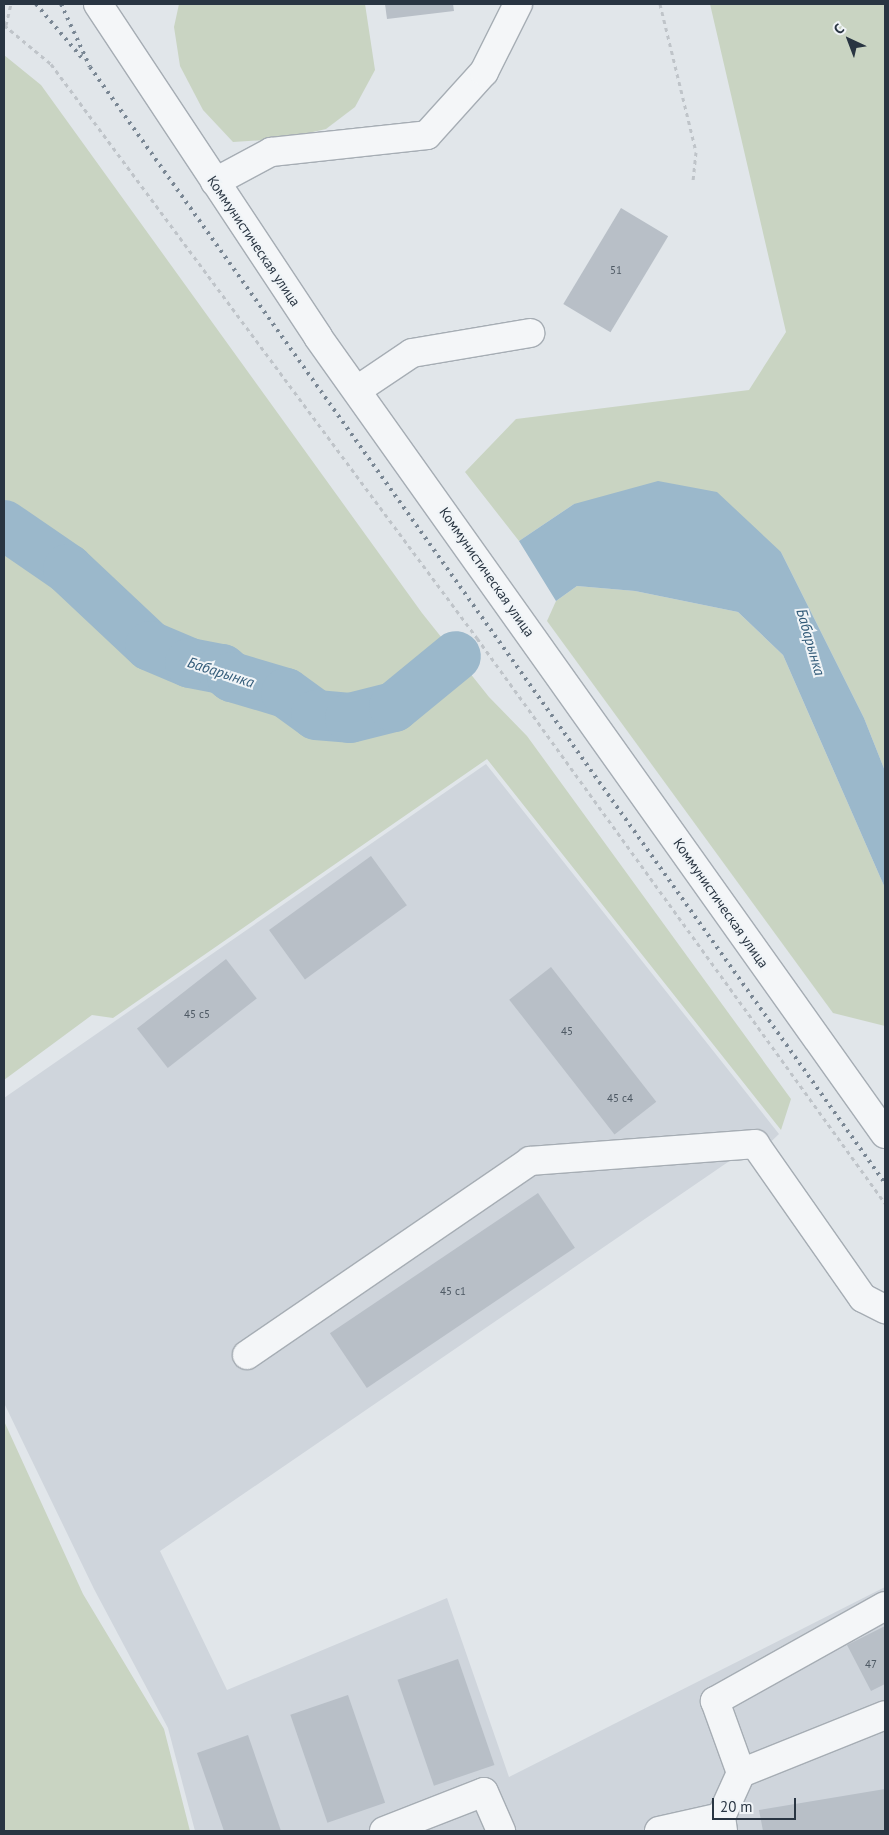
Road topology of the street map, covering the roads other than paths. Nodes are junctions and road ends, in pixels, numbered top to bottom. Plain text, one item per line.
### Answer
1 (99, 4) edge
2 (518, 4) edge
3 (215, 182) junction
4 (530, 333) dead end
5 (357, 390) junction
6 (885, 1134) edge
7 (885, 1309) edge
8 (247, 1355) dead end
9 (885, 1606) edge
10 (885, 1715) edge
11 (741, 1774) junction
12 (722, 1824) edge
13 (384, 1831) edge
14 (501, 1831) edge
15 (659, 1831) edge

1 - 3 street, Коммунистическая улица
2 - 3 street
3 - 5 street, Коммунистическая улица
4 - 5 street
5 - 6 street, Коммунистическая улица
7 - 8 street
9 - 11 street
10 - 11 street
11 - 12 street
12 - 15 street
13 - 14 street

